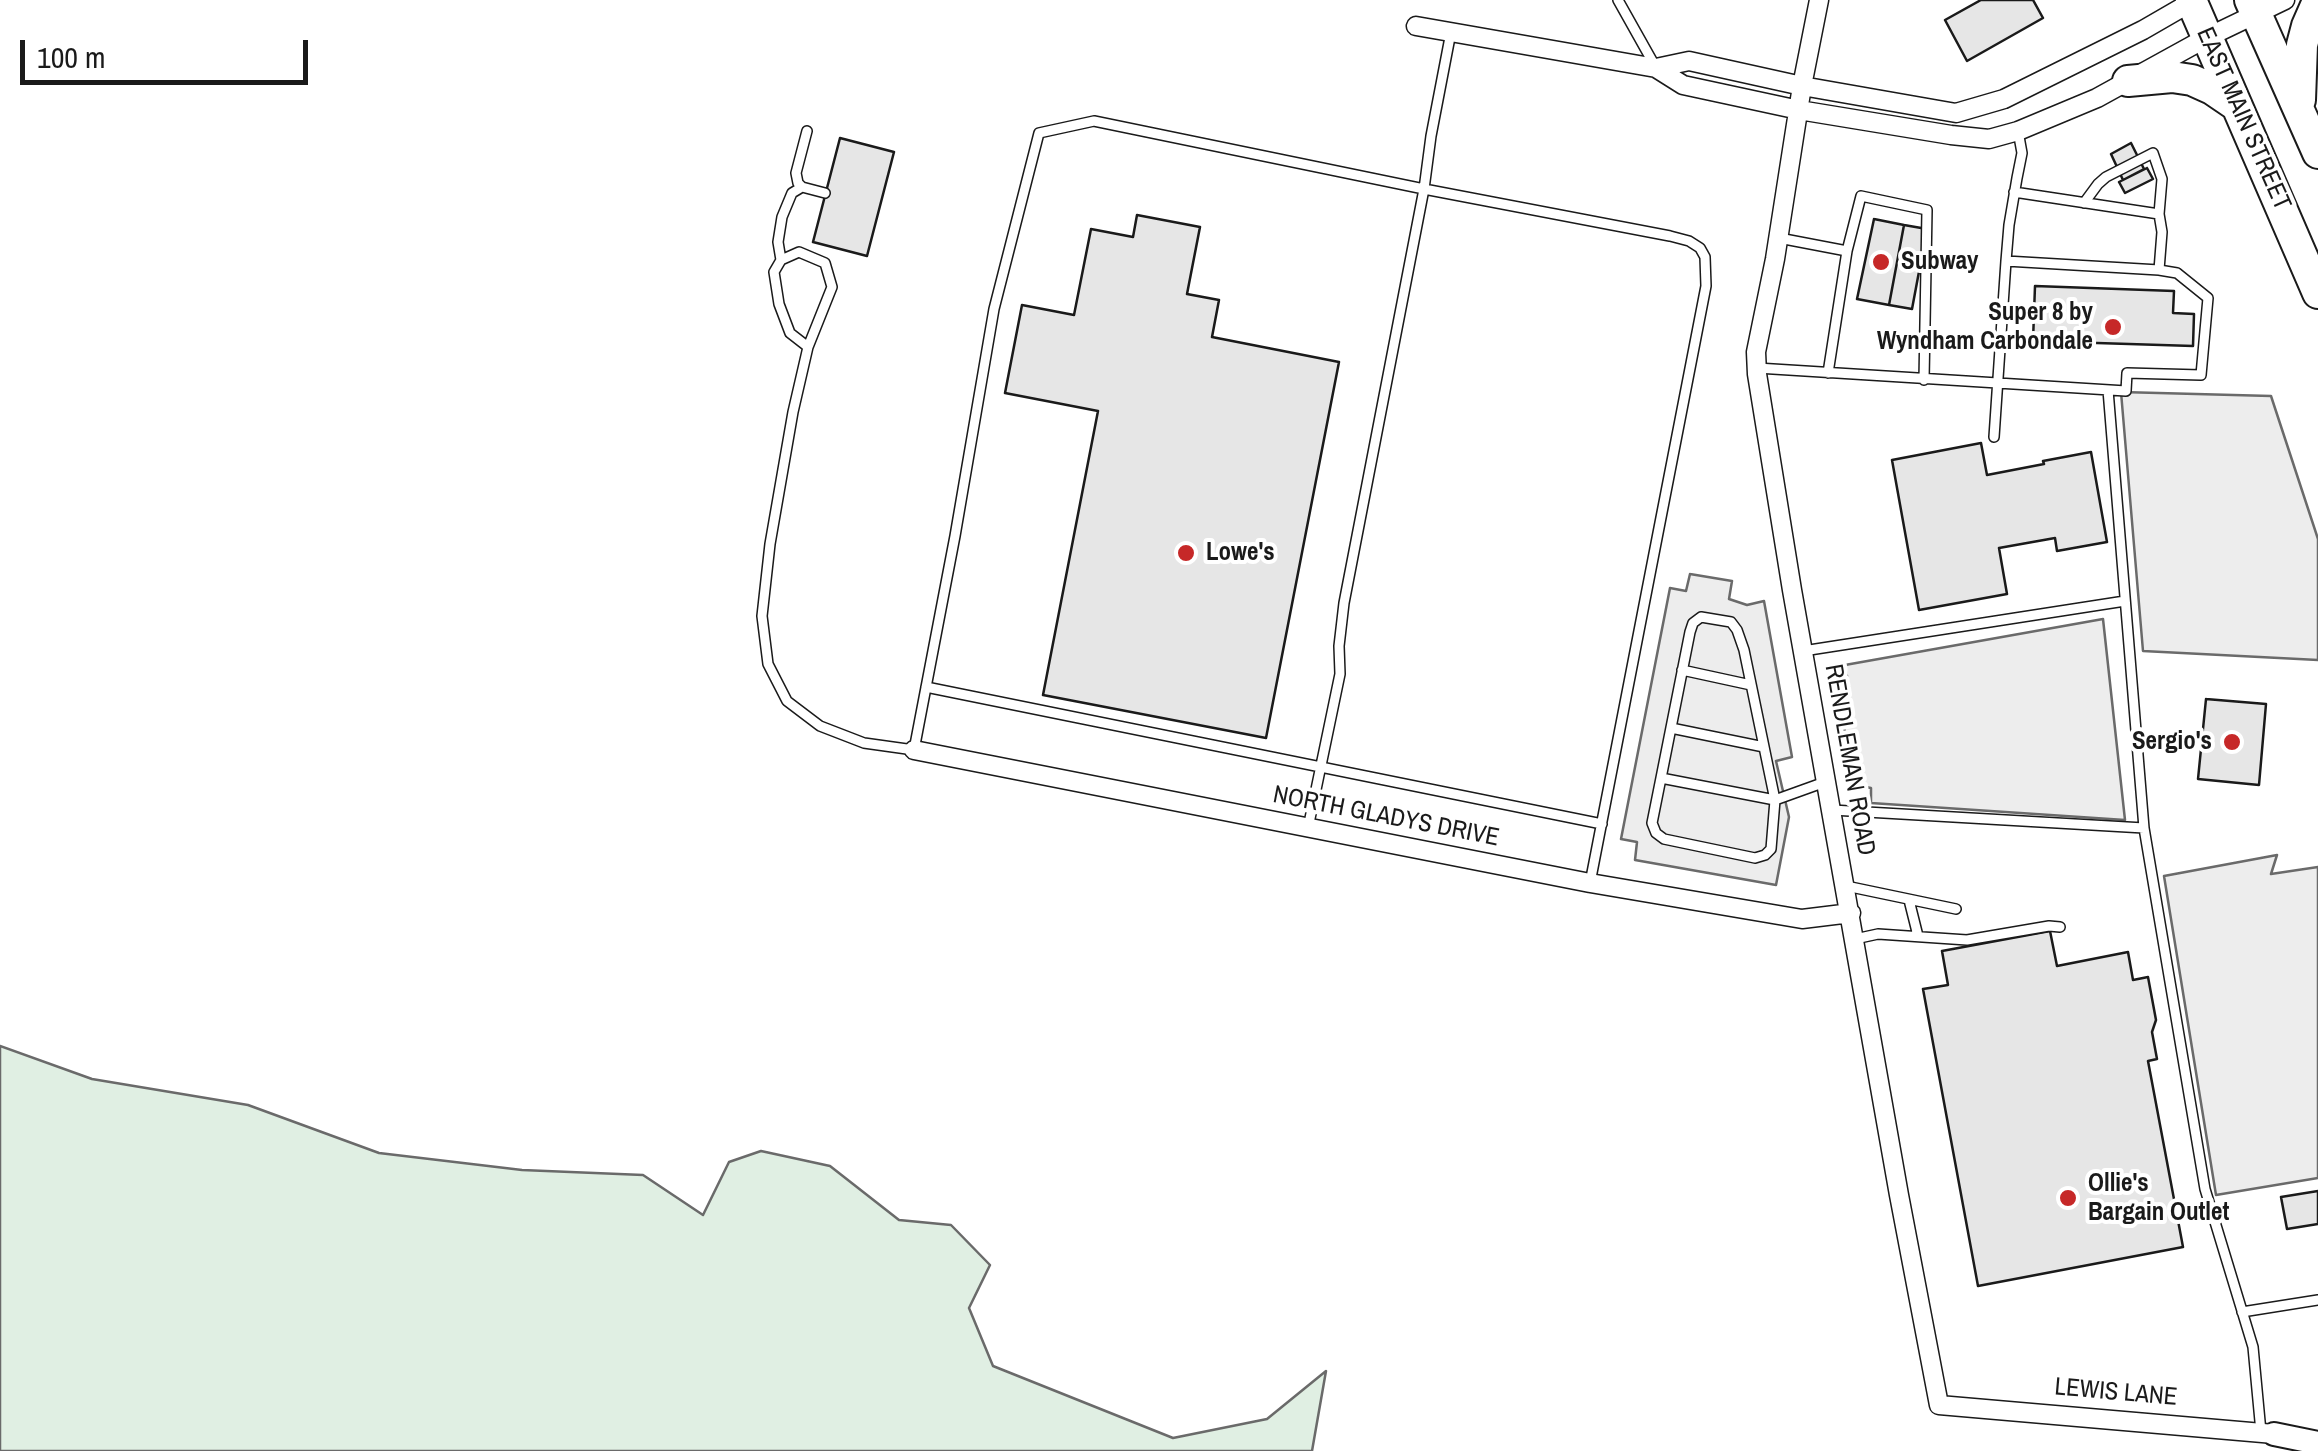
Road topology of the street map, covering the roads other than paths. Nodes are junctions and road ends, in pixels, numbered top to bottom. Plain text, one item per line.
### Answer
1 (1618, 0) edge
2 (1819, 0) edge
3 (2285, 0) edge
4 (2193, 1) edge
5 (2318, 1) edge
6 (2254, 7) edge
7 (1416, 26) dead end
8 (1451, 32) junction
9 (2206, 38) junction
10 (1656, 68) junction
11 (2128, 81) junction
12 (1802, 86) junction
13 (2238, 106) junction
14 (1800, 110) junction
15 (2300, 113) junction
16 (807, 131) dead end
17 (2018, 131) junction
18 (2318, 152) edge
19 (802, 187) junction
20 (1424, 189) junction
21 (2014, 192) junction
22 (826, 193) dead end
23 (2084, 203) junction
24 (2159, 214) junction
25 (1778, 238) junction
26 (1847, 252) junction
27 (781, 260) junction
28 (2006, 262) junction
29 (2159, 270) junction
30 (2318, 293) edge
31 (808, 348) junction
32 (1757, 368) junction
33 (1828, 373) junction
34 (1924, 380) junction
35 (1996, 384) junction
36 (2108, 390) junction
37 (1994, 437) dead end
38 (2125, 600) junction
39 (1804, 652) junction
40 (1682, 670) junction
41 (1751, 685) junction
42 (926, 687) junction
43 (1671, 728) junction
44 (1764, 748) junction
45 (914, 750) junction
46 (1322, 769) junction
47 (1660, 778) junction
48 (1827, 781) junction
49 (1775, 800) junction
50 (1832, 810) junction
51 (1602, 824) junction
52 (1308, 828) junction
53 (2144, 828) junction
54 (1590, 883) junction
55 (1846, 886) junction
56 (1909, 900) junction
57 (1956, 909) dead end
58 (1851, 913) junction
59 (2060, 928) dead end
60 (1918, 936) junction
61 (1856, 939) junction
62 (2318, 1300) edge
63 (2242, 1312) junction
64 (1953, 1407) joint
65 (2268, 1433) junction
66 (2318, 1434) edge
67 (2318, 1443) edge

1 - 10 lane
2 - 12 street, RENDLEMAN ROAD
3 - 6 street
4 - 9 highway, EAST MAIN STREET
4 - 12 street
5 - 15 highway
6 - 9 street
6 - 15 highway
7 - 8 street
8 - 10 street
8 - 20 lane
9 - 11 street
9 - 13 highway, EAST MAIN STREET
10 - 12 street
10 - 14 street
11 - 13 highway
11 - 17 street
12 - 14 street, RENDLEMAN ROAD
13 - 30 highway, EAST MAIN STREET
14 - 17 street
14 - 25 street, RENDLEMAN ROAD
15 - 18 highway
16 - 19 lane
17 - 21 lane
19 - 22 lane
19 - 27 lane
20 - 42 lane
20 - 46 lane
20 - 51 lane
21 - 23 lane
21 - 28 lane
23 - 24 lane
23 - 24 lane
24 - 29 lane
25 - 26 lane
25 - 32 street, RENDLEMAN ROAD
26 - 33 lane
26 - 34 lane
27 - 31 lane
27 - 31 lane
28 - 29 lane
28 - 35 lane
29 - 36 lane
31 - 45 lane
32 - 33 lane
32 - 39 street, RENDLEMAN ROAD
33 - 34 lane
34 - 35 lane
35 - 36 lane
35 - 37 lane
36 - 38 lane
38 - 39 lane
38 - 53 lane
39 - 48 street, RENDLEMAN ROAD
40 - 41 lane
40 - 41 lane
40 - 43 lane
41 - 44 lane
42 - 45 lane
42 - 46 lane
43 - 44 lane
43 - 47 lane
44 - 49 lane
45 - 52 street, NORTH GLADYS DRIVE
46 - 51 lane
46 - 52 lane
47 - 49 lane
47 - 49 lane
48 - 49 lane
48 - 50 street, RENDLEMAN ROAD
50 - 53 lane
50 - 55 street, RENDLEMAN ROAD
51 - 54 lane
52 - 54 street, NORTH GLADYS DRIVE
53 - 63 lane
54 - 58 street, NORTH GLADYS DRIVE
55 - 56 lane
55 - 58 street, RENDLEMAN ROAD
56 - 57 lane
56 - 60 lane
58 - 61 street, RENDLEMAN ROAD
59 - 60 lane
60 - 61 lane
61 - 64 street, RENDLEMAN ROAD
62 - 63 lane
63 - 65 lane
64 - 65 street, LEWIS LANE
65 - 66 street, LEWIS LANE
65 - 67 street, LEWIS LANE

